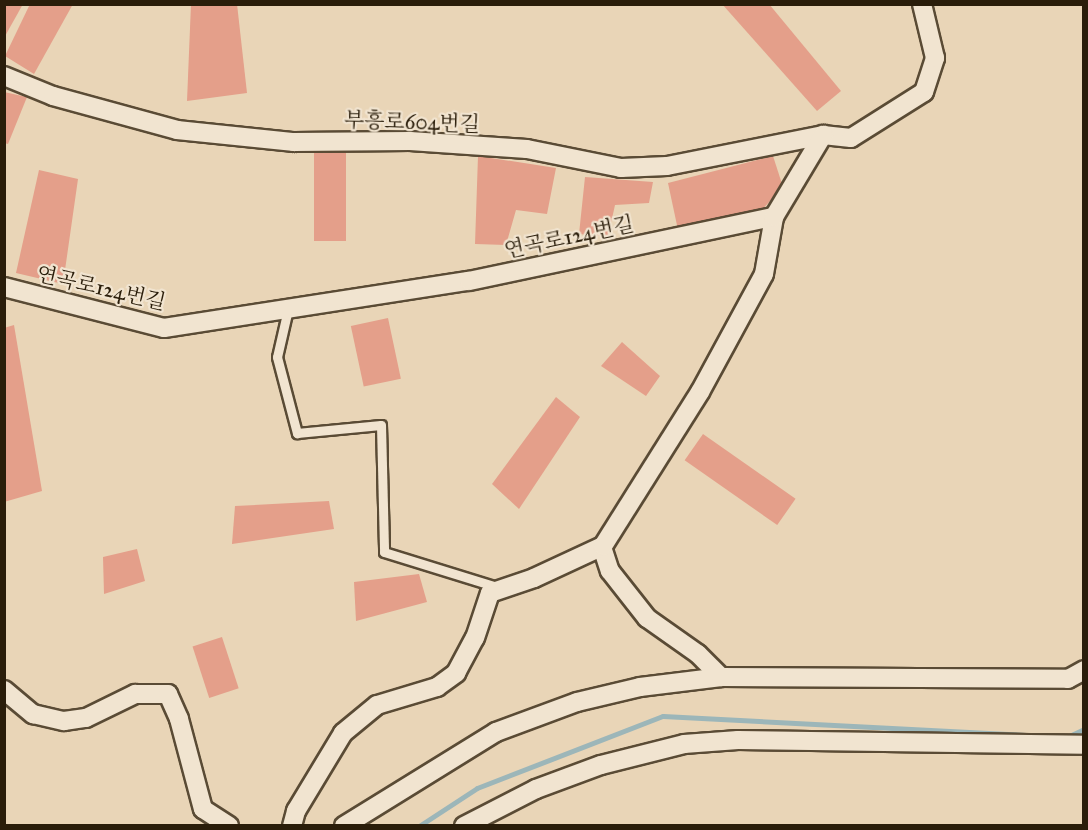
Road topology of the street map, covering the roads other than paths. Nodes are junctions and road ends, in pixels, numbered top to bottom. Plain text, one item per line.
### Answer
1 (922, 4) edge
2 (4, 76) edge
3 (823, 135) junction
4 (774, 216) junction
5 (4, 287) edge
6 (288, 309) junction
7 (602, 547) junction
8 (503, 588) junction
9 (1083, 670) edge
10 (721, 677) junction
11 (4, 690) edge
12 (1083, 745) edge
13 (229, 825) edge
14 (292, 825) edge
15 (344, 825) edge
16 (464, 825) edge

1 - 3 street, 부흥로604번길
2 - 3 street, 부흥로604번길
3 - 4 street
4 - 6 street, 연곡로124번길
4 - 7 street
5 - 6 street, 연곡로124번길
6 - 8 lane
7 - 8 street
7 - 10 street
8 - 14 street
9 - 10 street
10 - 15 street
11 - 13 street
12 - 16 street

